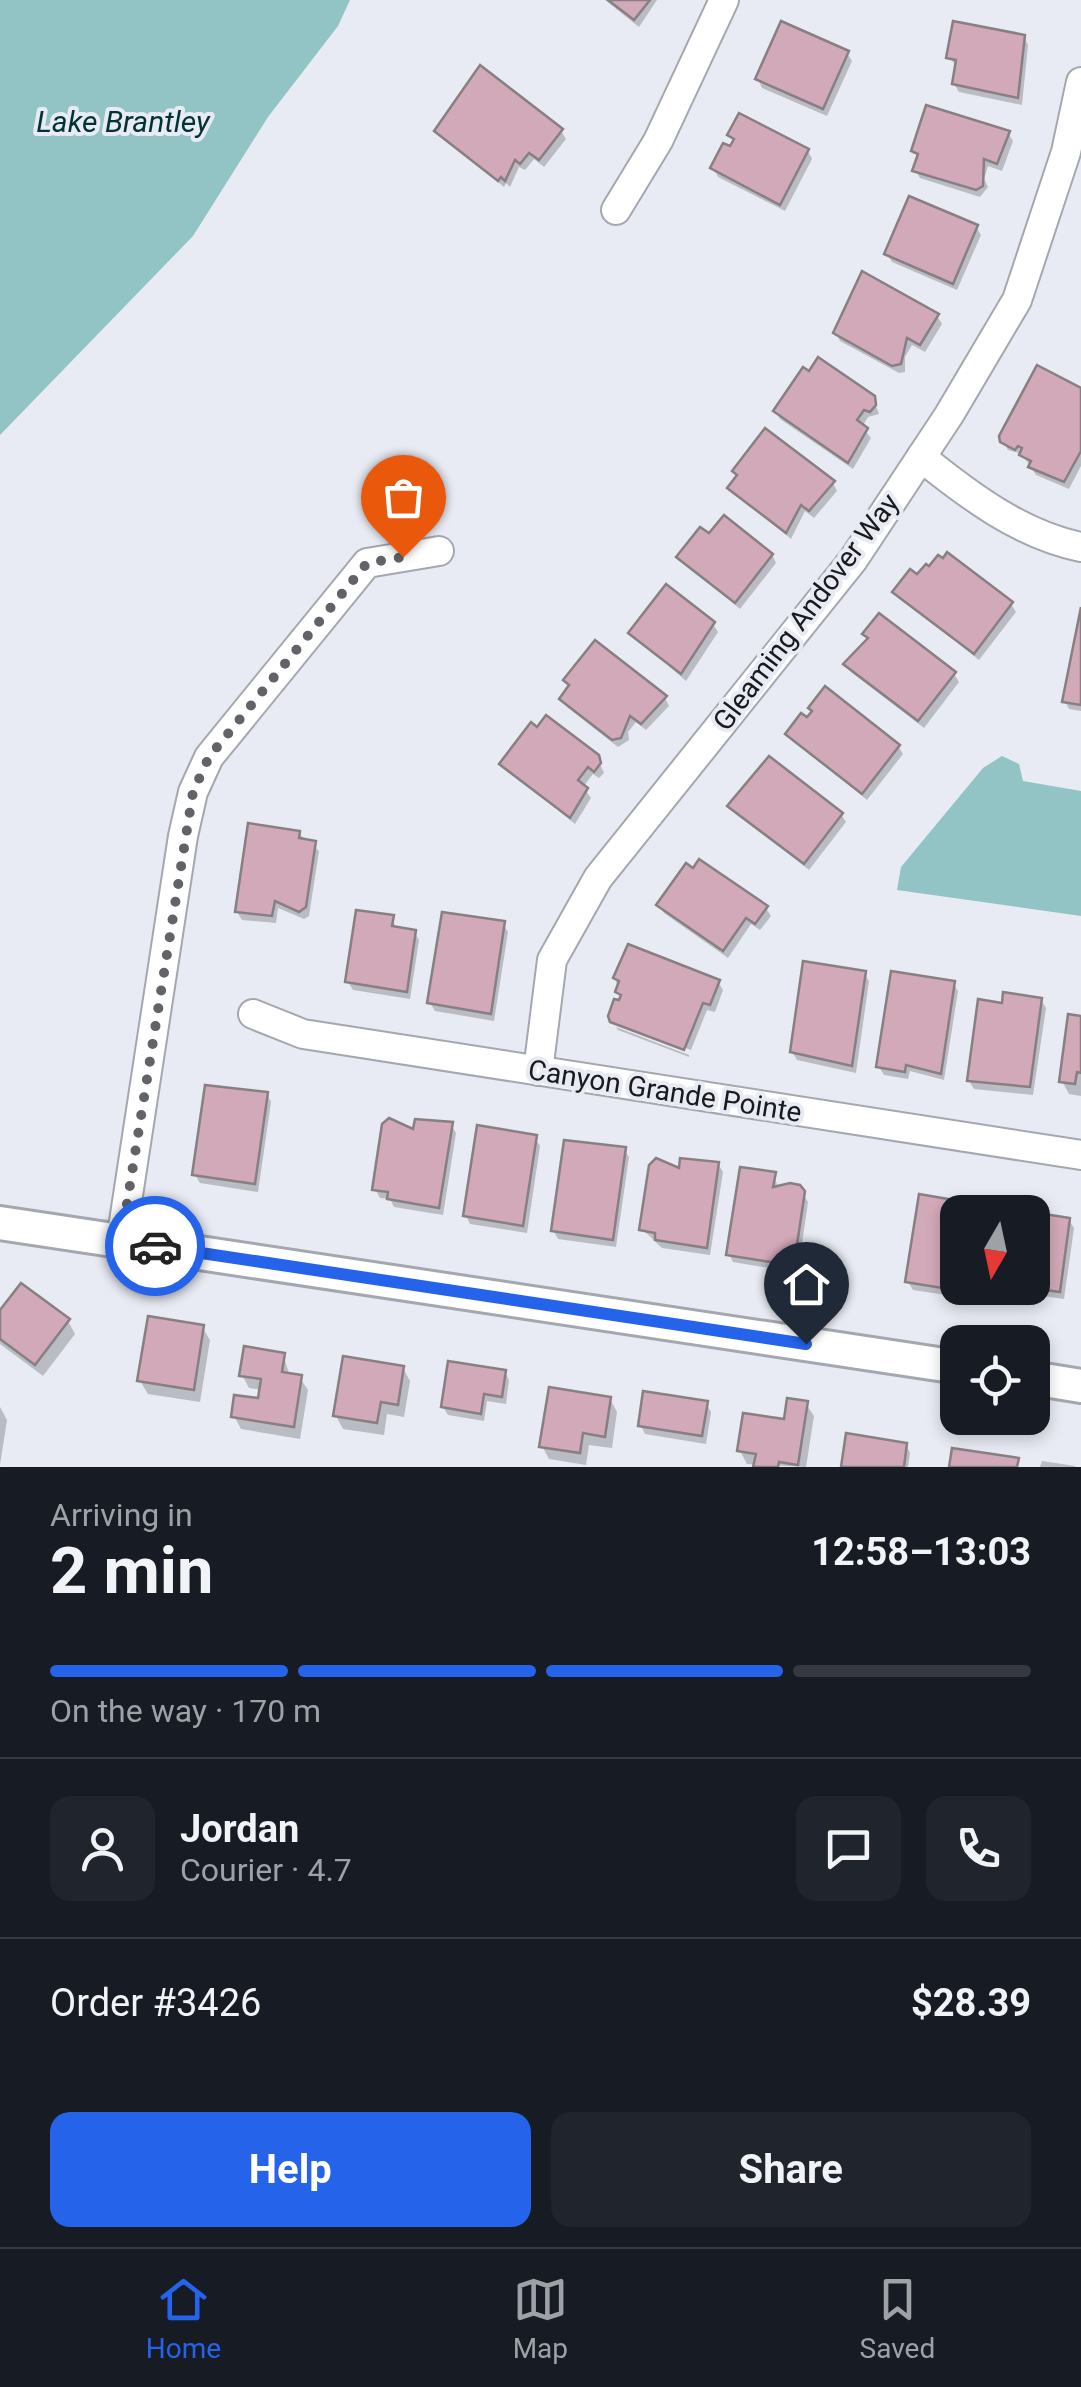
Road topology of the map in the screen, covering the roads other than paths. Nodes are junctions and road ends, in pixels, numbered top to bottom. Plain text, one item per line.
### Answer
1 (724, 0) edge
2 (1081, 82) edge
3 (616, 210) dead end
4 (921, 457) junction
5 (1081, 547) edge
6 (439, 551) dead end
7 (253, 1014) dead end
8 (538, 1071) junction
9 (1081, 1155) edge
10 (0, 1223) edge
11 (121, 1241) junction
12 (940, 1364) edge
13 (1050, 1381) edge
14 (1081, 1386) edge

1 - 3 street
2 - 4 street, Gleaming Andover Way
4 - 5 street
4 - 8 street, Gleaming Andover Way
6 - 11 street
7 - 8 street, Canyon Grande Pointe
8 - 9 street, Canyon Grande Pointe
10 - 11 street
11 - 12 street
13 - 14 street

